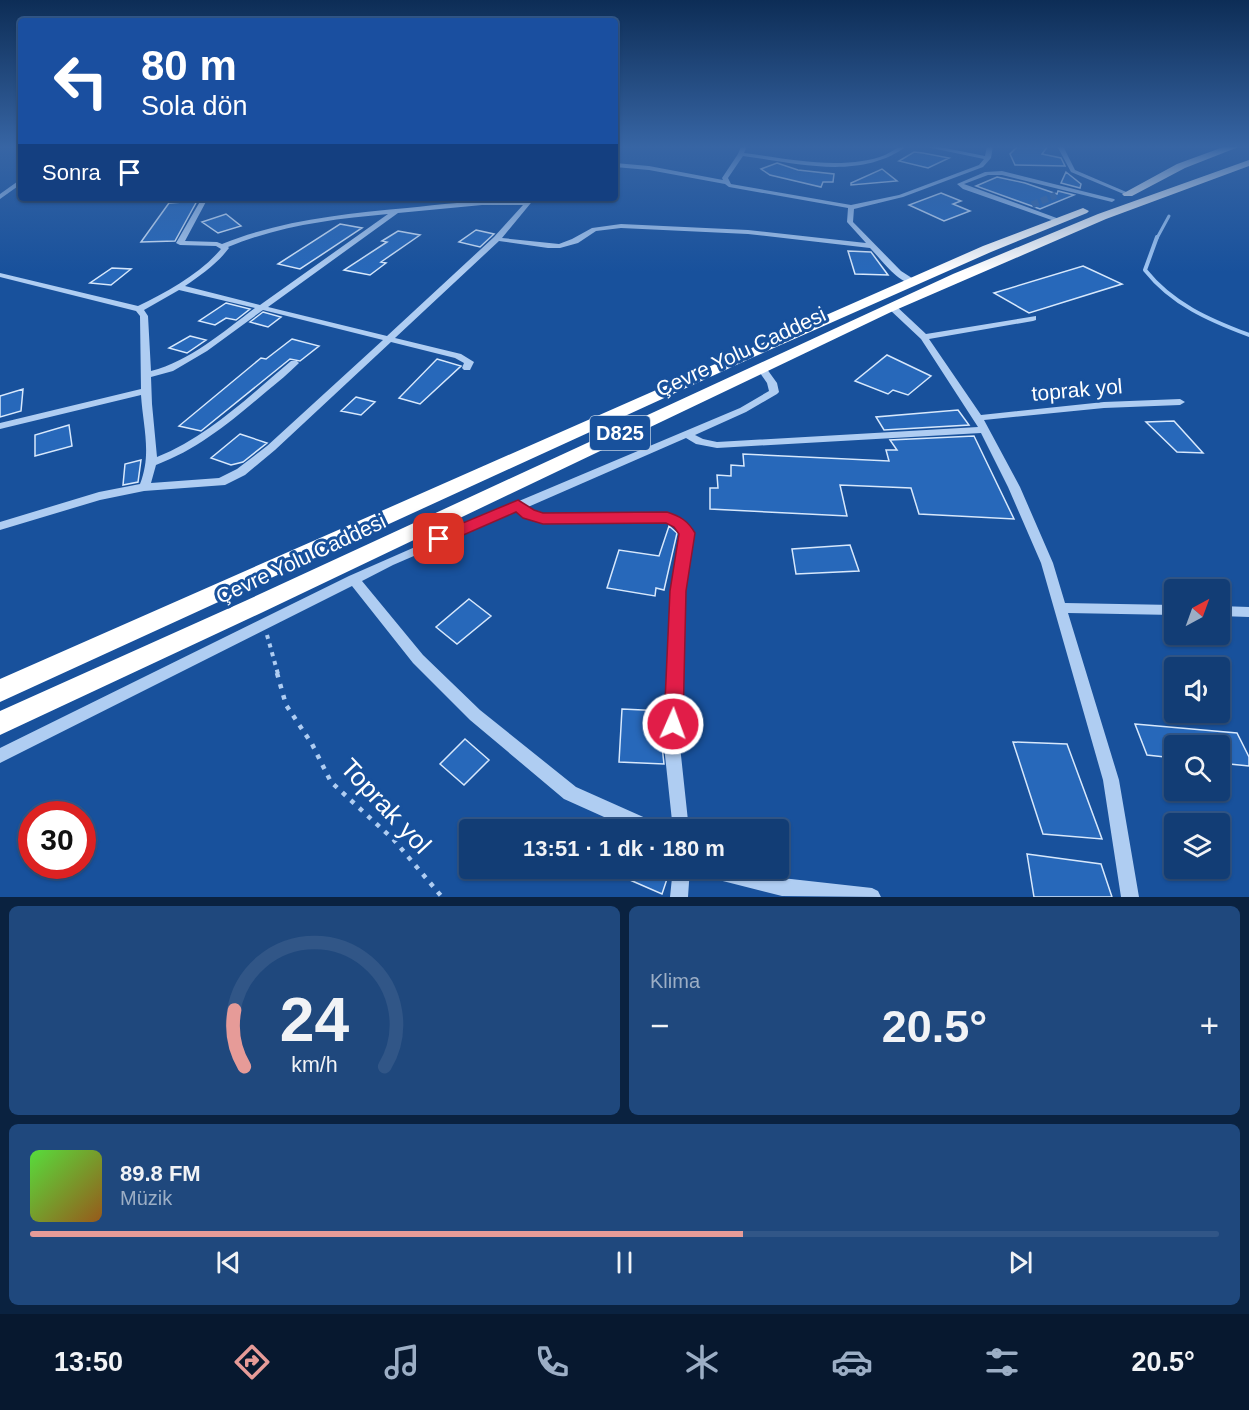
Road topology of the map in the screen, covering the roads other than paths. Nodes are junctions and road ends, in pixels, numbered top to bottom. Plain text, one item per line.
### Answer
1 (736, 188) edge
2 (923, 188) edge
3 (965, 188) edge
4 (1063, 188) tunnel mouth
5 (1107, 188) edge
6 (1155, 188) edge
7 (1188, 188) edge
8 (1068, 189) junction
9 (18, 192) edge
10 (1, 194) edge
11 (1056, 195) tunnel mouth
12 (1128, 198) junction
13 (203, 201) edge
14 (529, 201) edge
15 (851, 207) junction
16 (396, 211) junction
17 (1059, 220) junction
18 (497, 238) junction
19 (223, 246) junction
20 (874, 246) junction
21 (2, 277) edge
22 (912, 282) junction
23 (178, 287) junction
24 (892, 307) junction
25 (262, 308) junction
26 (139, 309) junction
27 (1033, 318) dead end
28 (924, 337) junction
29 (387, 340) junction
30 (294, 363) dead end
31 (761, 367) junction
32 (466, 368) dead end
33 (148, 375) junction
34 (146, 391) junction
35 (1180, 402) dead end
36 (981, 424) junction
37 (0, 426) edge
38 (686, 434) junction
39 (153, 462) junction
40 (144, 487) junction
41 (518, 506) junction
42 (0, 526) edge
43 (353, 579) junction
44 (1060, 608) junction
45 (1164, 610) edge
46 (1230, 611) edge
47 (1249, 612) edge
48 (119, 670) junction
49 (0, 690) edge
50 (0, 723) edge
51 (0, 731) edge
52 (0, 756) edge
53 (628, 819) edge
54 (680, 819) edge
55 (681, 879) edge
56 (750, 879) edge
57 (679, 897) edge
58 (872, 897) edge
59 (1130, 897) edge

1 - 15 street
2 - 15 street
3 - 17 street
4 - 8 street
5 - 12 street
6 - 12 highway, Çevre Yolu Caddesi / D825
7 - 12 highway
8 - 11 street
8 - 12 street
9 - 10 street
12 - 17 highway, Çevre Yolu Caddesi / D825
12 - 24 highway, Çevre Yolu Caddesi / D825
13 - 19 street
14 - 16 street
14 - 18 street
15 - 20 street
16 - 19 street
16 - 25 street
17 - 22 highway, Çevre Yolu Caddesi / D825
18 - 20 street
18 - 29 street
19 - 23 street
20 - 22 street
21 - 26 street
22 - 49 highway, Çevre Yolu Caddesi / D825
23 - 25 street
23 - 26 street
24 - 28 street
24 - 31 highway, Çevre Yolu Caddesi / D825
25 - 29 street
25 - 33 street
26 - 33 street
27 - 28 street
28 - 36 street
29 - 32 street
29 - 40 street
30 - 39 street
31 - 38 street
31 - 48 highway, Çevre Yolu Caddesi / D825
33 - 34 street
34 - 37 street
34 - 39 street
35 - 36 street, toprak yol
36 - 38 street, toprak yol
36 - 44 street
38 - 41 street
39 - 40 street
40 - 42 street
41 - 43 street
41 - 54 street
43 - 52 street
43 - 53 street
44 - 45 street
44 - 59 street
46 - 47 street
48 - 50 highway, Çevre Yolu Caddesi / D825
48 - 51 highway
55 - 57 street
56 - 58 street

